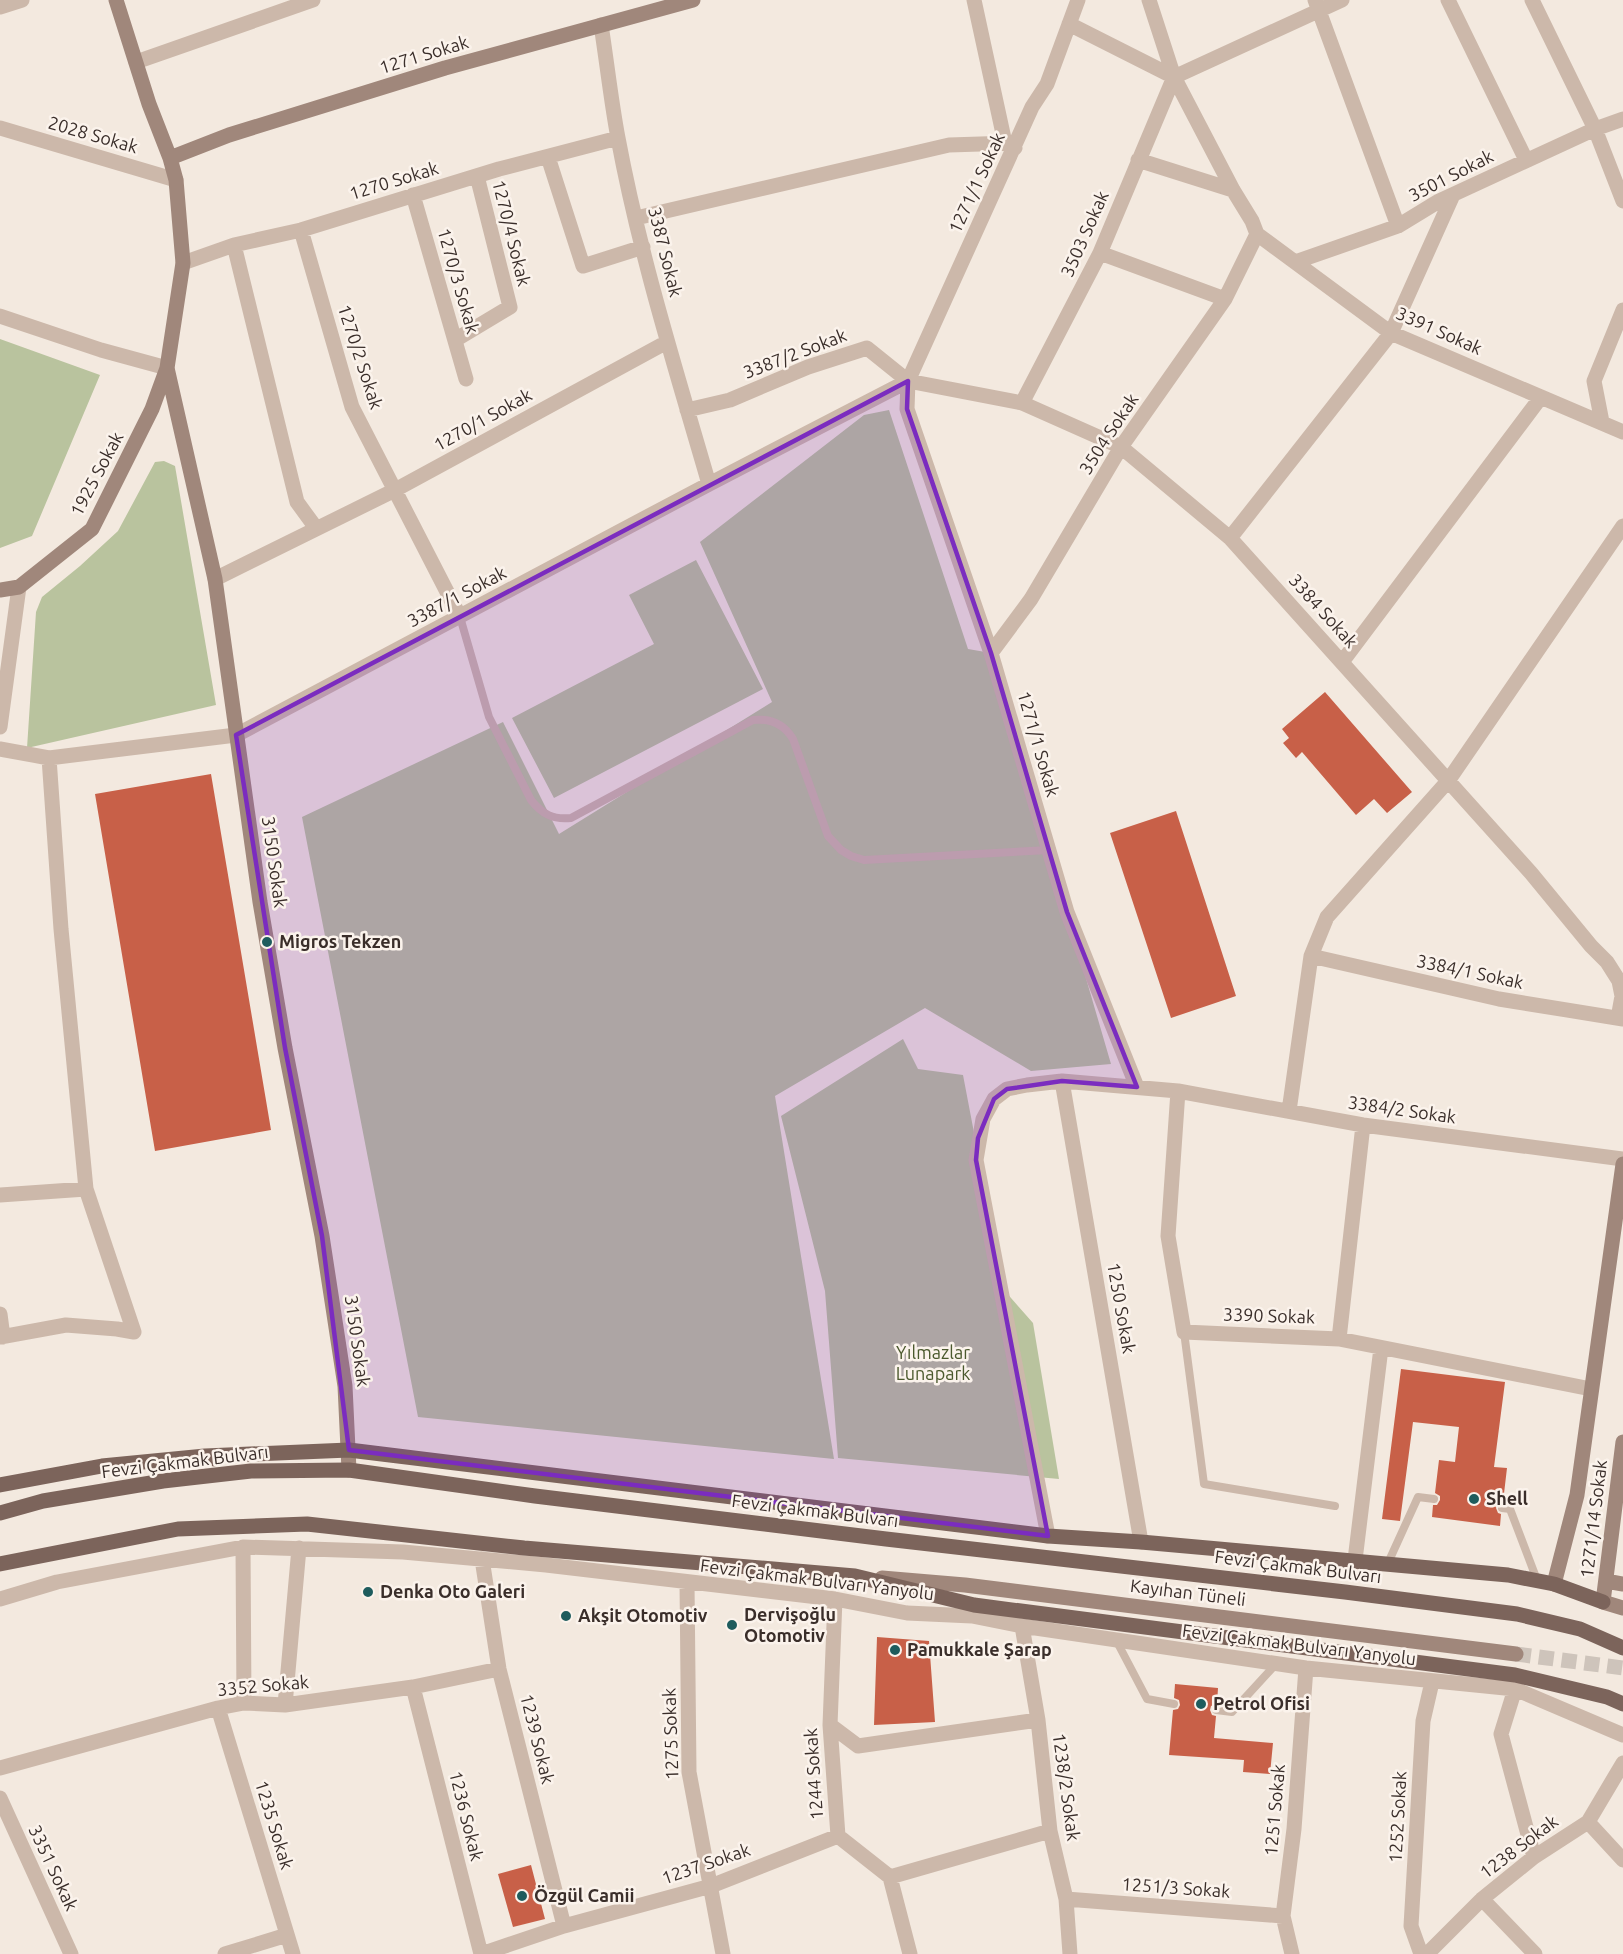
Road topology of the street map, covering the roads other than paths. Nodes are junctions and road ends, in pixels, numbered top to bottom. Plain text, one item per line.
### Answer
1 (22, 0) edge
2 (116, 0) edge
3 (313, 0) edge
4 (974, 0) edge
5 (1078, 0) edge
6 (1149, 0) edge
7 (1342, 0) edge
8 (1448, 0) edge
9 (1532, 0) edge
10 (687, 1) edge
11 (1318, 6) edge
12 (0, 7) edge
13 (1069, 24) junction
14 (601, 25) junction
15 (136, 62) junction
16 (1174, 77) junction
17 (1623, 119) edge
18 (0, 128) edge
19 (1595, 129) junction
20 (618, 138) junction
21 (1010, 146) junction
22 (548, 157) junction
23 (170, 158) junction
24 (1138, 160) junction
25 (1526, 160) junction
26 (477, 176) junction
27 (176, 180) junction
28 (1233, 190) junction
29 (413, 195) junction
30 (1453, 195) junction
31 (1623, 201) edge
32 (636, 218) junction
33 (1398, 226) junction
34 (301, 230) junction
35 (1257, 234) junction
36 (234, 245) junction
37 (643, 247) junction
38 (1100, 253) junction
39 (1295, 262) junction
40 (183, 263) junction
41 (1225, 299) junction
42 (1623, 310) edge
43 (0, 316) edge
44 (1391, 333) junction
45 (454, 340) junction
46 (667, 342) junction
47 (167, 368) junction
48 (466, 379) dead end
49 (908, 381) junction
50 (1541, 397) junction
51 (1022, 404) junction
52 (687, 410) junction
53 (1602, 422) junction
54 (1623, 432) edge
55 (1121, 447) junction
56 (709, 484) junction
57 (395, 490) junction
58 (1623, 526) edge
59 (316, 528) junction
60 (1230, 538) junction
61 (215, 579) junction
62 (19, 587) junction
63 (0, 590) edge
64 (460, 617) junction
65 (991, 653) junction
66 (1342, 662) junction
67 (0, 727) edge
68 (236, 735) junction
69 (0, 748) edge
70 (49, 758) junction
71 (1448, 781) junction
72 (1049, 850) junction
73 (1311, 956) junction
74 (1621, 1019) edge
75 (1062, 1081) junction
76 (1137, 1087) junction
77 (1178, 1091) junction
78 (1289, 1111) junction
79 (1363, 1125) junction
80 (1623, 1159) edge
81 (1623, 1164) edge
82 (86, 1189) junction
83 (0, 1195) edge
84 (0, 1314) edge
85 (1184, 1332) junction
86 (1, 1337) edge
87 (1339, 1339) junction
88 (1381, 1347) junction
89 (1591, 1389) junction
90 (1623, 1442) edge
91 (349, 1450) junction
92 (205, 1456) junction
93 (1621, 1467) edge
94 (350, 1470) junction
95 (250, 1471) junction
96 (0, 1485) edge
97 (1434, 1499) dead end
98 (1335, 1506) dead end
99 (1502, 1508) dead end
100 (0, 1513) edge
101 (1048, 1536) junction
102 (1141, 1542) junction
103 (243, 1547) junction
104 (299, 1548) junction
105 (482, 1560) junction
106 (1355, 1560) junction
107 (1388, 1563) junction
108 (0, 1564) edge
109 (855, 1576) junction
110 (1537, 1580) junction
111 (1606, 1581) junction
112 (687, 1583) junction
113 (1554, 1584) junction
114 (1623, 1584) edge
115 (0, 1599) edge
116 (835, 1599) junction
117 (1603, 1602) junction
118 (1623, 1608) edge
119 (1022, 1626) junction
120 (1116, 1640) junction
121 (1623, 1648) edge
122 (1516, 1654) tunnel mouth
123 (1276, 1664) junction
124 (1306, 1668) junction
125 (499, 1669) junction
126 (1432, 1682) junction
127 (413, 1687) junction
128 (1515, 1689) junction
129 (244, 1703) junction
130 (1173, 1704) dead end
131 (1623, 1704) edge
132 (285, 1705) junction
133 (218, 1708) junction
134 (1216, 1710) dead end
135 (1038, 1720) junction
136 (830, 1725) junction
137 (1623, 1735) edge
138 (1623, 1763) edge
139 (0, 1768) edge
140 (0, 1798) edge
141 (1588, 1822) junction
142 (1050, 1831) junction
143 (838, 1836) junction
144 (1534, 1857) junction
145 (1623, 1860) edge
146 (890, 1877) junction
147 (711, 1886) junction
148 (1066, 1899) junction
149 (1482, 1899) junction
150 (1283, 1916) junction
151 (564, 1926) junction
152 (287, 1935) junction
153 (71, 1954) edge
154 (225, 1954) edge
155 (293, 1954) edge
156 (481, 1954) edge
157 (723, 1954) edge
158 (910, 1954) edge
159 (1070, 1954) edge
160 (1292, 1954) edge
161 (1421, 1954) edge
162 (1427, 1954) edge
163 (1535, 1954) edge

1 - 12 street
2 - 15 main road
3 - 15 street
4 - 21 street
5 - 13 street, 1271/1 Sokak
6 - 16 street
7 - 11 street
8 - 25 street
9 - 19 street
10 - 14 main road, 1271 Sokak
11 - 16 street
11 - 33 street
13 - 16 street
13 - 21 street, 1271/1 Sokak
14 - 20 street, 3387 Sokak
14 - 23 main road, 1271 Sokak
15 - 23 main road
16 - 24 street, 3503 Sokak
16 - 28 street
17 - 19 street, 3501 Sokak
18 - 27 street, 2028 Sokak
19 - 25 street, 3501 Sokak
19 - 31 street
20 - 22 street, 1270 Sokak
20 - 32 street, 3387 Sokak
21 - 32 street
21 - 49 street, 1271/1 Sokak
22 - 26 street, 1270 Sokak
22 - 37 street
23 - 27 main road
24 - 28 street
24 - 38 street, 3503 Sokak
25 - 30 street, 3501 Sokak
26 - 29 street, 1270 Sokak
26 - 45 street, 1270/4 Sokak
27 - 40 main road
28 - 35 street
29 - 34 street, 1270 Sokak
29 - 45 street, 1270/3 Sokak
30 - 33 street, 3501 Sokak
30 - 44 street
32 - 37 street, 3387 Sokak
33 - 39 street, 3501 Sokak
34 - 36 street, 1270 Sokak
34 - 57 street, 1270/2 Sokak
35 - 39 street, 3391 Sokak
35 - 41 street, 3504 Sokak
36 - 40 street, 1270 Sokak
36 - 59 street
37 - 46 street, 3387 Sokak
38 - 41 street
38 - 51 street, 3503 Sokak
39 - 44 street, 3391 Sokak
40 - 47 main road
41 - 55 street, 3504 Sokak
42 - 53 street
43 - 47 street
44 - 50 street, 3391 Sokak
44 - 60 street
45 - 48 street, 1270/3 Sokak
46 - 52 street, 3387 Sokak
46 - 57 street, 1270/1 Sokak
47 - 61 main road, 3150 Sokak
47 - 62 main road, 1925 Sokak
49 - 51 street, 3384 Sokak
49 - 52 street, 3387/2 Sokak
49 - 56 street, 3387/1 Sokak
49 - 65 street, 1271/1 Sokak
50 - 53 street, 3391 Sokak
50 - 66 street
51 - 55 street, 3384 Sokak
52 - 56 street, 3387 Sokak
53 - 54 street, 3391 Sokak
55 - 60 street, 3384 Sokak
55 - 65 street, 3504 Sokak
56 - 64 street, 3387/1 Sokak
57 - 59 street, 1270/1 Sokak
57 - 64 street, 1270/2 Sokak
58 - 71 street
59 - 61 street, 1270/1 Sokak
60 - 66 street, 3384 Sokak
61 - 68 main road, 3150 Sokak
62 - 63 main road, 1925 Sokak
62 - 67 street
64 - 68 street, 3387/1 Sokak
64 - 72 lane
65 - 72 street, 1271/1 Sokak
66 - 71 street, 3384 Sokak
68 - 70 street, 3387/1 Sokak
68 - 91 main road, 3150 Sokak
69 - 70 street, 3387/1 Sokak
70 - 82 street
71 - 73 street
71 - 74 street, 3384 Sokak
72 - 76 street, 1271/1 Sokak
73 - 74 street, 3384/1 Sokak
73 - 78 street
75 - 76 street, 3384/2 Sokak
75 - 101 street, 3384/2 Sokak
75 - 102 street, 1250 Sokak
76 - 77 street, 3384/2 Sokak
77 - 78 street, 3384/2 Sokak
77 - 85 street
78 - 79 street, 3384/2 Sokak
79 - 80 street, 3384/2 Sokak
79 - 87 street
81 - 89 main road
82 - 83 street
82 - 86 street
84 - 86 street
85 - 87 street, 3390 Sokak
85 - 98 lane
87 - 88 street, 3390 Sokak
88 - 89 street, 3390 Sokak
88 - 106 street
89 - 113 main road
90 - 93 main road, 1271/14 Sokak
91 - 92 main road
91 - 94 main road, 3150 Sokak
91 - 101 main road
92 - 95 main road
92 - 96 main road
93 - 111 main road, 1271/14 Sokak
94 - 95 main road, Fevzi Çakmak Bulvarı
94 - 121 main road, Fevzi Çakmak Bulvarı
95 - 100 main road, Fevzi Çakmak Bulvarı
97 - 107 lane
99 - 110 lane
101 - 102 main road
102 - 106 main road
103 - 104 street, Fevzi Çakmak Bulvarı Yanyolu
103 - 115 street, Fevzi Çakmak Bulvarı Yanyolu
103 - 129 street
104 - 105 street, Fevzi Çakmak Bulvarı Yanyolu
104 - 132 street
105 - 112 street, Fevzi Çakmak Bulvarı Yanyolu
105 - 125 street, 1239 Sokak
106 - 107 main road
107 - 110 main road
108 - 109 main road
109 - 122 main road, Kayıhan Tüneli
109 - 131 main road
110 - 113 main road
111 - 114 main road
111 - 117 main road, 1271/14 Sokak
112 - 116 street, Fevzi Çakmak Bulvarı Yanyolu
112 - 147 street, 1275 Sokak
113 - 117 main road
116 - 119 street, Fevzi Çakmak Bulvarı Yanyolu
116 - 136 street, 1244 Sokak
117 - 118 main road
119 - 120 street, Fevzi Çakmak Bulvarı Yanyolu
119 - 135 street, 1238/2 Sokak
120 - 123 street, Fevzi Çakmak Bulvarı Yanyolu
120 - 130 lane
123 - 124 street, Fevzi Çakmak Bulvarı Yanyolu
123 - 134 lane
124 - 126 street, Fevzi Çakmak Bulvarı Yanyolu
124 - 150 street, 1251 Sokak
125 - 127 street, 3352 Sokak
125 - 151 street, 1239 Sokak
126 - 128 street, Fevzi Çakmak Bulvarı Yanyolu
126 - 161 street, 1252 Sokak
127 - 132 street, 3352 Sokak
127 - 156 street, 1236 Sokak
128 - 137 street, Fevzi Çakmak Bulvarı Yanyolu
128 - 144 street
129 - 132 street, 3352 Sokak
129 - 133 street, 3352 Sokak
133 - 139 street, 3352 Sokak
133 - 152 street, 1235 Sokak
135 - 136 street
135 - 142 street, 1238/2 Sokak
136 - 143 street, 1244 Sokak
138 - 141 street, 1238 Sokak
140 - 153 street, 3351 Sokak
141 - 144 street, 1238 Sokak
141 - 145 street
142 - 146 street
142 - 148 street, 1238/2 Sokak
143 - 146 street, 1244 Sokak
143 - 147 street, 1237 Sokak
144 - 149 street, 1238 Sokak
146 - 158 street
147 - 151 street, 1237 Sokak
147 - 157 street, 1275 Sokak
148 - 150 street, 1251/3 Sokak
148 - 159 street, 1238/2 Sokak
149 - 162 street, 1238 Sokak
149 - 163 street
150 - 160 street, 1251 Sokak
151 - 156 street, 1237 Sokak
152 - 154 street
152 - 155 street, 1235 Sokak

